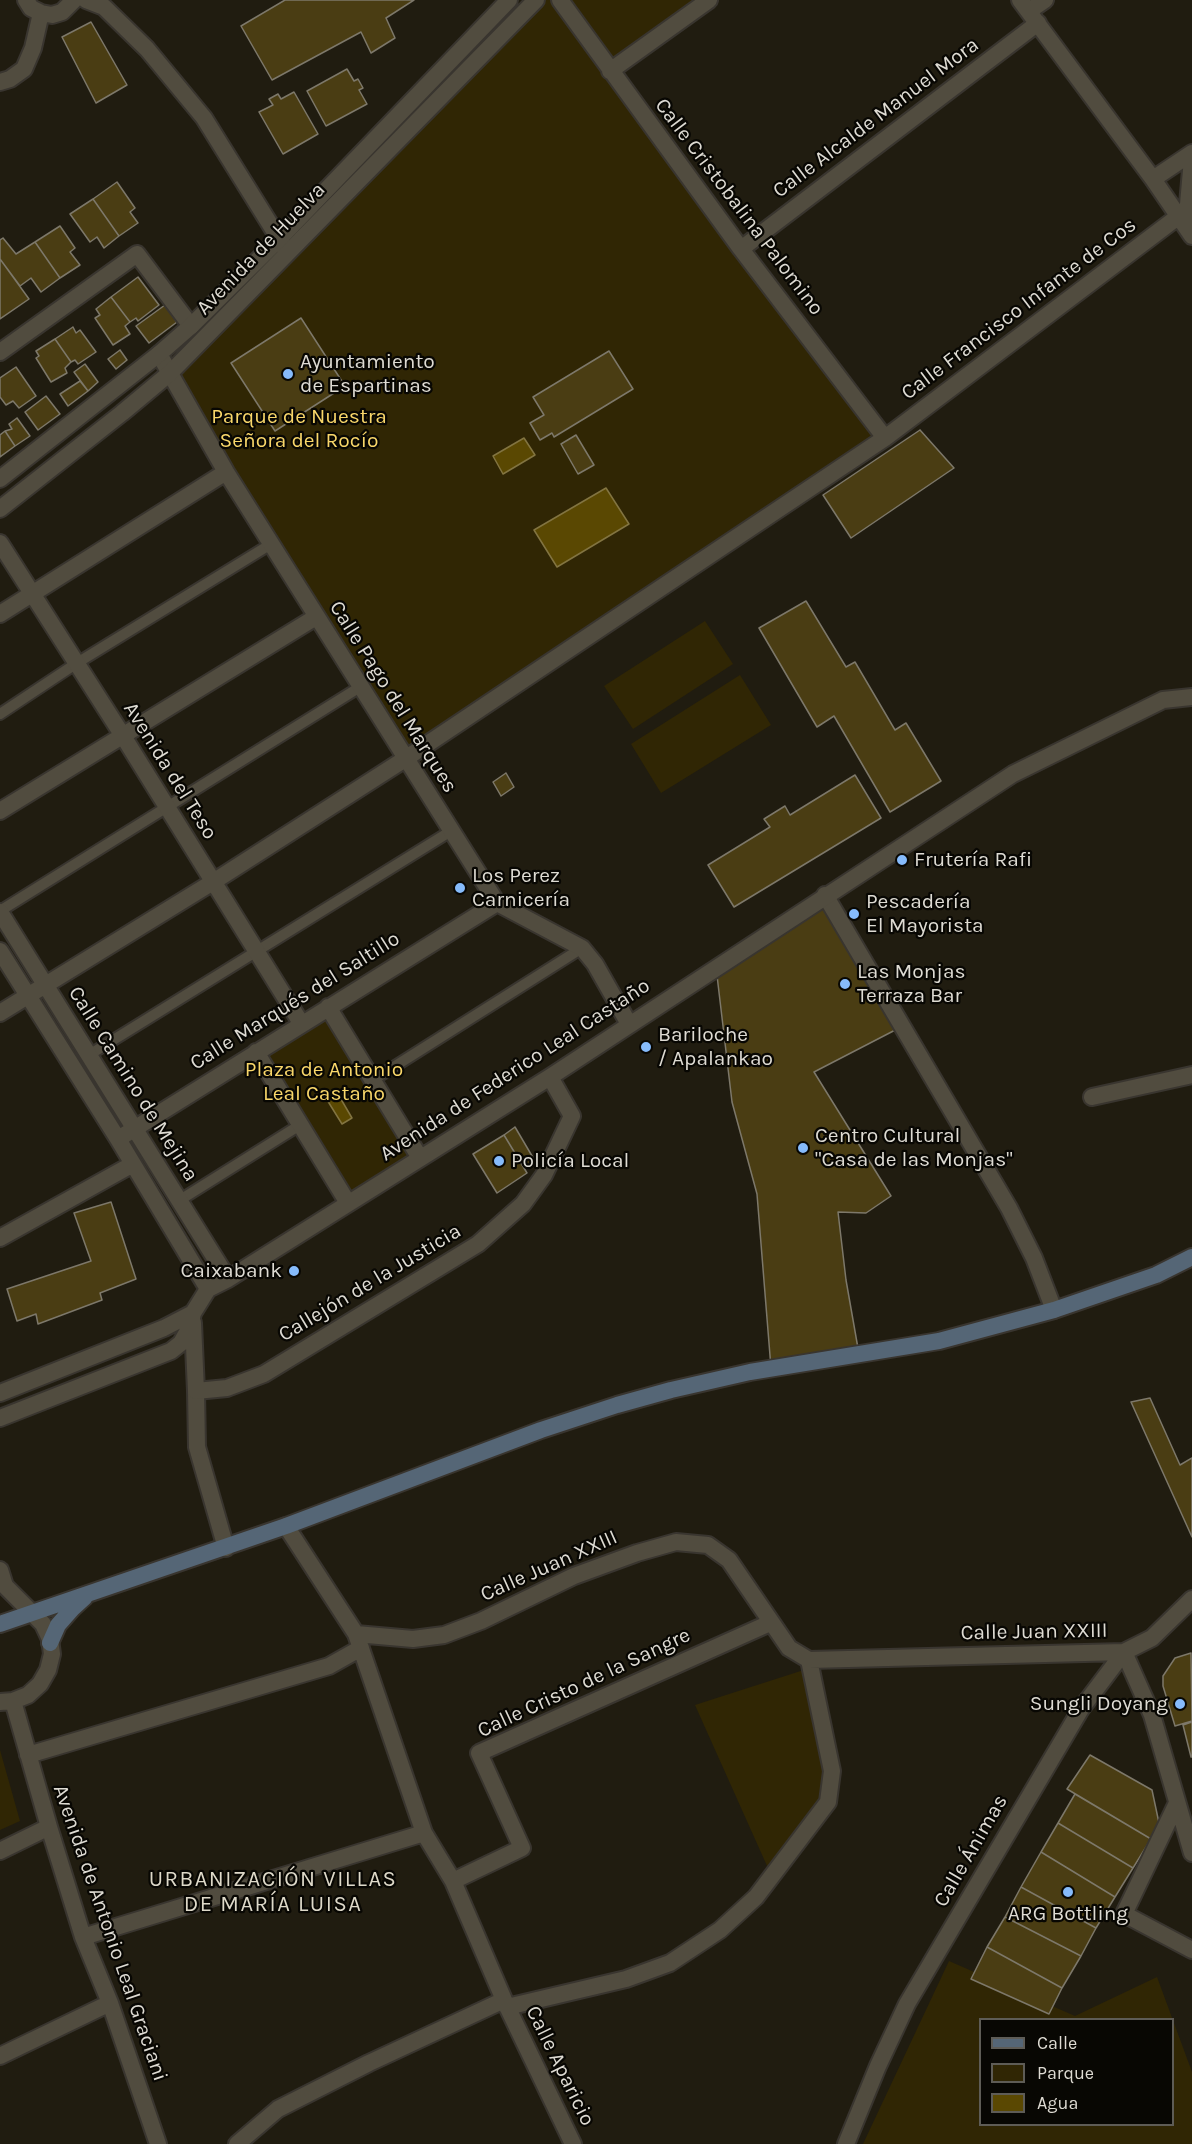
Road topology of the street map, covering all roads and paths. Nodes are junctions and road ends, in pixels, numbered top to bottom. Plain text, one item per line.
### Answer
1 (26, 0) edge
2 (74, 0) edge
3 (87, 0) edge
4 (509, 0) edge
5 (536, 0) edge
6 (560, 0) edge
7 (709, 0) edge
8 (1045, 0) edge
9 (1029, 12) edge
10 (41, 13) junction
11 (610, 71) junction
12 (0, 82) edge
13 (1192, 153) edge
14 (1192, 159) edge
15 (1153, 179) junction
16 (1186, 227) edge
17 (284, 246) junction
18 (741, 249) junction
19 (191, 326) junction
20 (0, 352) edge
21 (159, 354) junction
22 (170, 373) junction
23 (885, 438) junction
24 (226, 472) junction
25 (0, 479) edge
26 (0, 509) edge
27 (0, 543) edge
28 (271, 544) junction
29 (32, 594) junction
30 (0, 614) edge
31 (316, 617) junction
32 (76, 663) junction
33 (360, 687) junction
34 (1192, 697) edge
35 (0, 714) edge
36 (123, 736) junction
37 (405, 759) junction
38 (167, 808) junction
39 (0, 811) edge
40 (451, 831) junction
41 (213, 882) junction
42 (825, 895) junction
43 (497, 903) junction
44 (0, 911) edge
45 (582, 948) junction
46 (0, 951) edge
47 (256, 952) junction
48 (45, 987) junction
49 (28, 996) junction
50 (328, 1007) junction
51 (0, 1013) edge
52 (301, 1023) junction
53 (629, 1024) junction
54 (256, 1052) junction
55 (89, 1055) junction
56 (1192, 1075) edge
57 (550, 1077) junction
58 (373, 1080) junction
59 (1092, 1097) dead end
60 (300, 1125) junction
61 (135, 1128) junction
62 (118, 1139) junction
63 (420, 1158) junction
64 (133, 1164) junction
65 (180, 1200) junction
66 (348, 1203) junction
67 (0, 1238) edge
68 (1192, 1258) edge
69 (228, 1279) junction
70 (208, 1289) junction
71 (1054, 1310) junction
72 (193, 1313) junction
73 (196, 1391) junction
74 (0, 1393) edge
75 (0, 1418) edge
76 (286, 1526) junction
77 (226, 1548) junction
78 (0, 1570) edge
79 (90, 1593) junction
80 (1192, 1599) edge
81 (32, 1612) junction
82 (1185, 1612) edge
83 (770, 1623) junction
84 (0, 1624) edge
85 (358, 1641) junction
86 (50, 1643) junction
87 (1124, 1652) junction
88 (809, 1659) junction
89 (7, 1701) edge
90 (28, 1755) junction
91 (1177, 1803) junction
92 (49, 1827) junction
93 (424, 1833) junction
94 (0, 1851) edge
95 (1192, 1853) edge
96 (453, 1881) junction
97 (83, 1937) junction
98 (1192, 1950) edge
99 (110, 2003) junction
100 (506, 2003) junction
101 (0, 2056) edge
102 (158, 2144) edge
103 (237, 2144) edge
104 (573, 2144) edge
105 (846, 2144) edge

1 - 10 street
2 - 10 street
3 - 17 street
4 - 17 street, Avenida de Huelva
5 - 17 street, Avenida de Huelva
6 - 11 street, Calle Cristobalina Palomino
7 - 11 street
8 - 9 street, Calle Alcalde Manuel Mora
9 - 15 street
9 - 18 street, Calle Alcalde Manuel Mora
10 - 12 street
11 - 18 street, Calle Cristobalina Palomino
13 - 15 street
14 - 16 street
15 - 16 street
16 - 23 street, Calle Francisco Infante de Cos
17 - 19 street, Avenida de Huelva
17 - 22 street, Avenida de Huelva
18 - 23 street, Calle Cristobalina Palomino
19 - 20 street
19 - 21 street, Avenida de Huelva
21 - 22 street, Calle Pago del Marques
21 - 25 street, Avenida de Huelva
22 - 24 street, Calle Pago del Marques
22 - 26 street, Avenida de Huelva
23 - 37 street, Calle Francisco Infante de Cos
24 - 28 street, Calle Pago del Marques
24 - 29 street
27 - 29 street, Avenida del Teso
28 - 31 street, Calle Pago del Marques
28 - 32 lane
29 - 30 street
29 - 32 street, Avenida del Teso
31 - 33 street, Calle Pago del Marques
31 - 36 street
32 - 35 lane
32 - 36 street, Avenida del Teso
33 - 37 street, Calle Pago del Marques
33 - 38 lane
34 - 42 street, Avenida de Federico Leal Castaño
36 - 38 street, Avenida del Teso
36 - 39 street
37 - 40 street, Calle Pago del Marques
37 - 41 street, Calle Francisco Infante de Cos
38 - 41 street, Avenida del Teso
38 - 44 lane
40 - 43 street, Calle Pago del Marques
40 - 47 lane
41 - 47 street, Avenida del Teso
41 - 48 street, Calle Francisco Infante de Cos
42 - 53 street, Avenida de Federico Leal Castaño
42 - 71 street
43 - 45 street, Calle Pago del Marques
43 - 50 street, Calle Marqués del Saltillo
44 - 48 street, Calle Camino de Mejina
45 - 53 street, Calle Pago del Marques
45 - 58 lane
46 - 49 street, Calle Camino de Mejina
47 - 52 street, Avenida del Teso
47 - 55 lane
48 - 49 street, Calle Francisco Infante de Cos
48 - 55 street, Calle Camino de Mejina
49 - 51 street, Calle Francisco Infante de Cos
49 - 62 street, Calle Camino de Mejina
50 - 52 street, Calle Marqués del Saltillo
50 - 58 street
52 - 54 street, Calle Marqués del Saltillo
53 - 57 street, Avenida de Federico Leal Castaño
54 - 60 street
54 - 61 street, Calle Marqués del Saltillo
55 - 61 street, Calle Camino de Mejina
56 - 59 street
57 - 63 street, Avenida de Federico Leal Castaño
57 - 73 street, Callejón de la Justicia
58 - 63 street
60 - 65 lane
60 - 66 street
61 - 62 street, Calle Marqués del Saltillo
61 - 65 street, Calle Camino de Mejina
62 - 64 street, Calle Camino de Mejina
63 - 66 street, Avenida de Federico Leal Castaño
64 - 67 street
64 - 70 street, Calle Camino de Mejina
65 - 69 street, Calle Camino de Mejina
66 - 69 street, Avenida de Federico Leal Castaño
68 - 71 main road
69 - 70 street, Avenida de Federico Leal Castaño
70 - 72 street
71 - 76 main road
72 - 73 street
72 - 74 street
72 - 75 street
73 - 77 street
76 - 77 main road
76 - 85 street
77 - 79 main road
78 - 81 street
79 - 81 main road
79 - 86 main road
80 - 82 street, Calle Ánimas
81 - 84 main road
81 - 86 street
82 - 87 street, Calle Ánimas
83 - 85 street, Calle Juan XXIII
83 - 88 street, Calle Juan XXIII
83 - 96 street, Calle Cristo de la Sangre
85 - 90 street
85 - 93 street, Calle Aparicio
86 - 89 street
87 - 88 street, Calle Juan XXIII
87 - 91 street
87 - 105 street, Calle Ánimas
88 - 100 street
89 - 90 street, Avenida de Antonio Leal Graciani
90 - 92 street, Avenida de Antonio Leal Graciani
91 - 95 street
91 - 98 street
92 - 94 street
92 - 97 street, Avenida de Antonio Leal Graciani
93 - 96 street, Calle Aparicio
93 - 97 street
96 - 100 street, Calle Aparicio
97 - 99 street, Avenida de Antonio Leal Graciani
99 - 101 street
99 - 102 street, Avenida de Antonio Leal Graciani
100 - 103 street
100 - 104 street, Calle Aparicio

